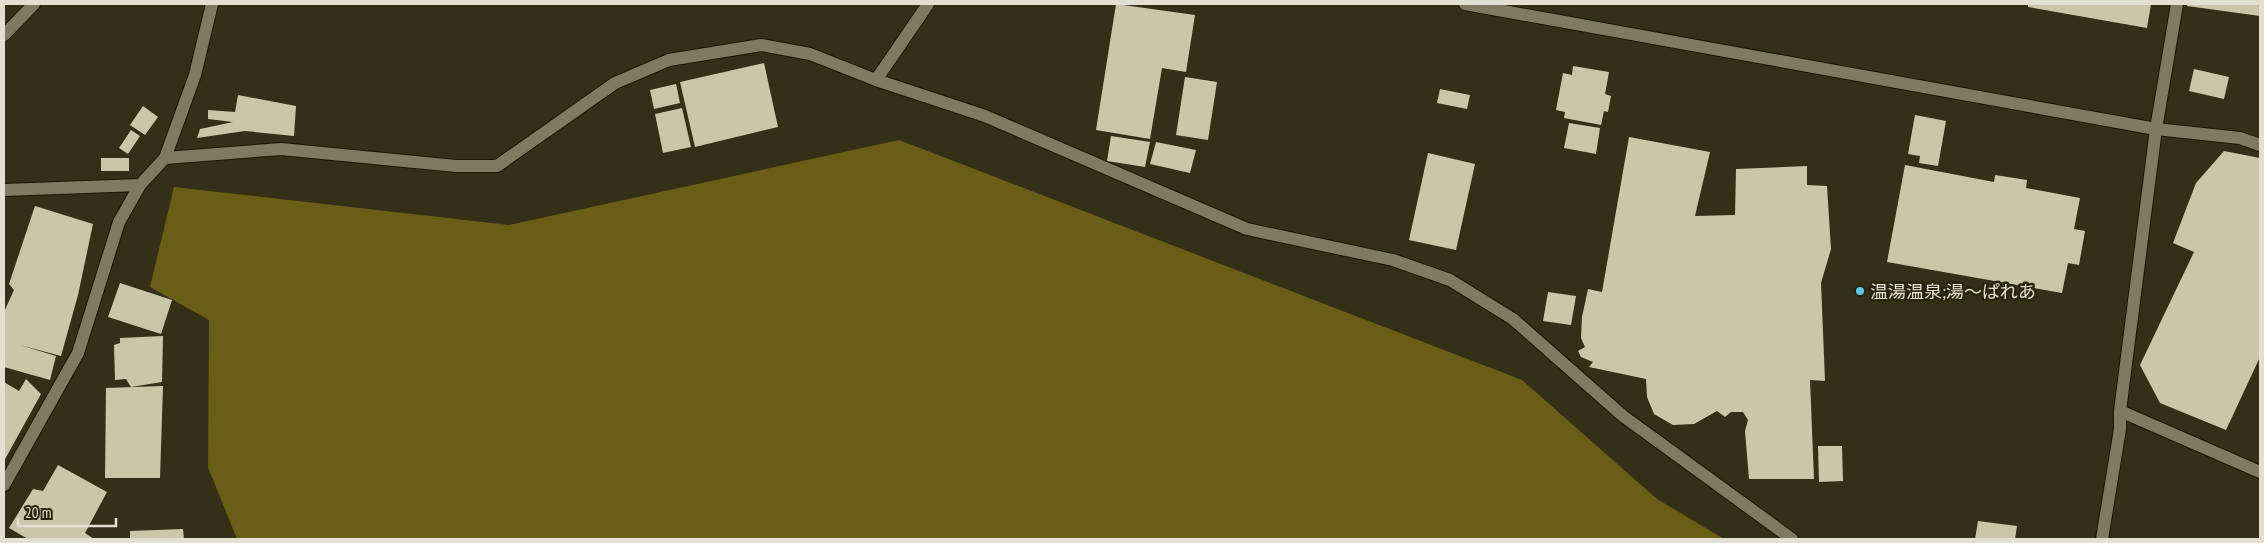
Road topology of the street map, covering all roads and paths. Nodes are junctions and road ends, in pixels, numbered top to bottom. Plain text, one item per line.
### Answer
1 (34, 4) edge
2 (212, 4) edge
3 (928, 4) edge
4 (1464, 4) edge
5 (2177, 4) edge
6 (4, 35) edge
7 (876, 80) junction
8 (2156, 129) junction
9 (2260, 145) edge
10 (165, 158) junction
11 (140, 185) junction
12 (4, 190) edge
13 (2120, 411) junction
14 (2260, 472) edge
15 (4, 485) edge
16 (1792, 539) edge
17 (2102, 539) edge

1 - 6 street
2 - 10 street
3 - 7 street
4 - 8 street
5 - 8 street
7 - 10 street
7 - 16 street
8 - 9 street
8 - 13 street
10 - 11 street
11 - 12 street
11 - 15 street
13 - 14 street
13 - 17 street

